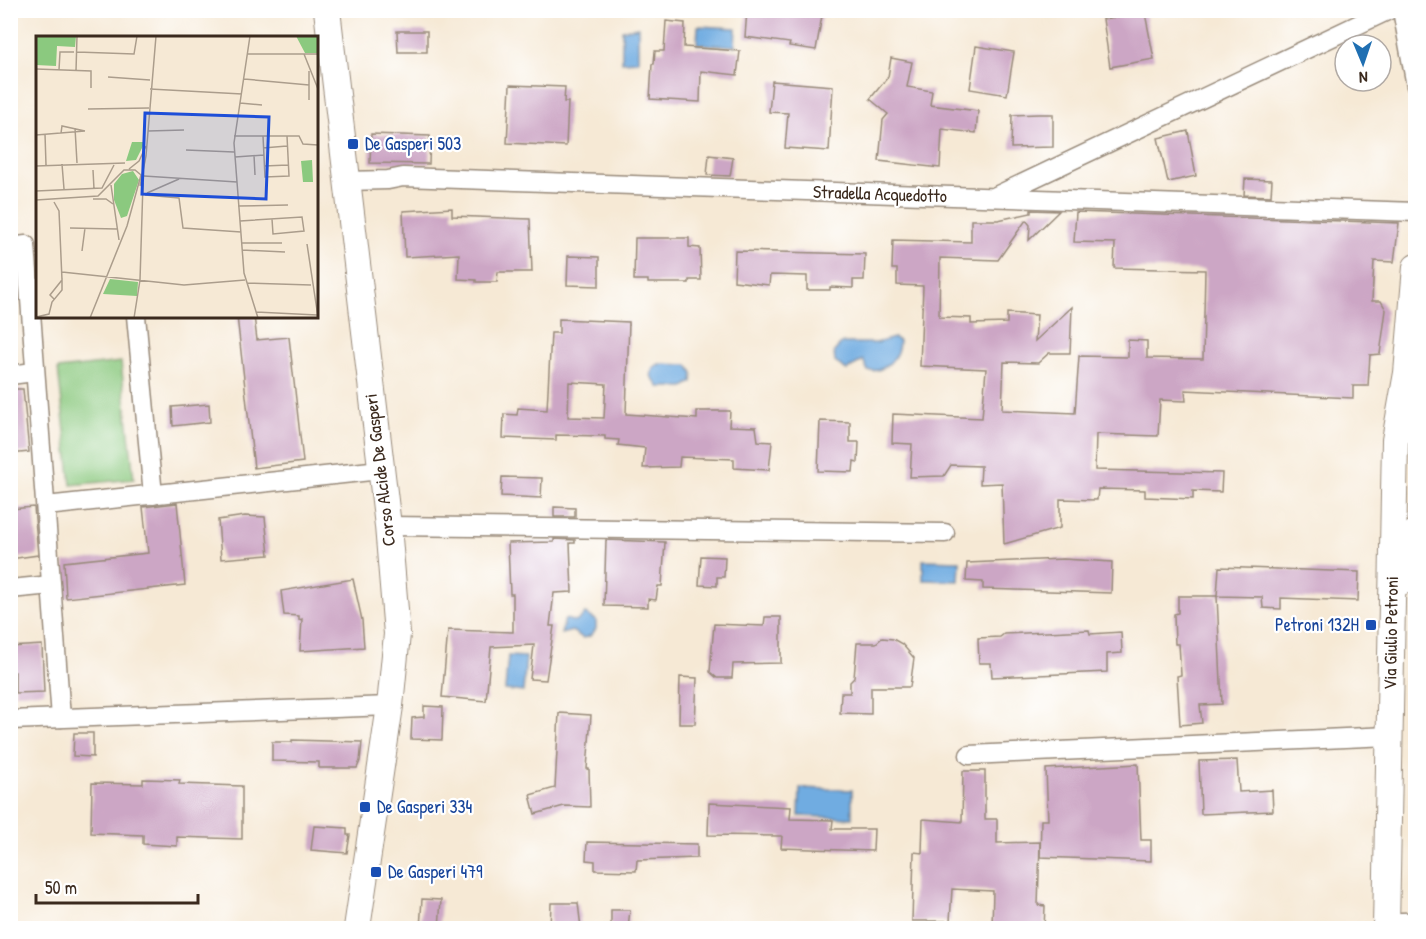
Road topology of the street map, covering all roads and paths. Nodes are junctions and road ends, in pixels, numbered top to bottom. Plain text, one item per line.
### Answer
1 (327, 10) edge
2 (1389, 10) edge
3 (1402, 10) edge
4 (1416, 86) edge
5 (345, 181) junction
6 (991, 198) junction
7 (1416, 212) edge
8 (10, 247) edge
9 (1416, 267) edge
10 (136, 318) edge
11 (34, 372) junction
12 (1407, 373) junction
13 (10, 375) edge
14 (1416, 412) edge
15 (380, 470) junction
16 (153, 495) junction
17 (46, 506) junction
18 (388, 526) junction
19 (1416, 532) edge
20 (945, 533) dead end
21 (51, 585) junction
22 (10, 589) edge
23 (1391, 616) junction
24 (390, 706) junction
25 (61, 718) junction
26 (10, 720) edge
27 (1389, 736) junction
28 (969, 755) dead end
29 (1416, 917) edge
30 (1386, 923) edge
31 (357, 928) edge

1 - 5 street, Corso Alcide De Gasperi
2 - 6 street
3 - 4 street
5 - 6 street, Stradella Acquedotto
5 - 15 street, Corso Alcide De Gasperi
6 - 7 street, Stradella Acquedotto
8 - 11 street
9 - 12 street, Via Giulio Petroni
10 - 16 street
11 - 13 street
11 - 17 street
12 - 14 street
12 - 23 street, Via Giulio Petroni
15 - 16 street
15 - 18 street, Corso Alcide De Gasperi
16 - 17 street
17 - 21 street
18 - 20 street
18 - 24 street, Corso Alcide De Gasperi
19 - 23 street
21 - 22 street
21 - 25 street
23 - 27 street, Via Giulio Petroni
24 - 25 street
24 - 31 street, Corso Alcide De Gasperi
25 - 26 street
27 - 28 street
27 - 30 street, Via Giulio Petroni
29 - 30 lane

